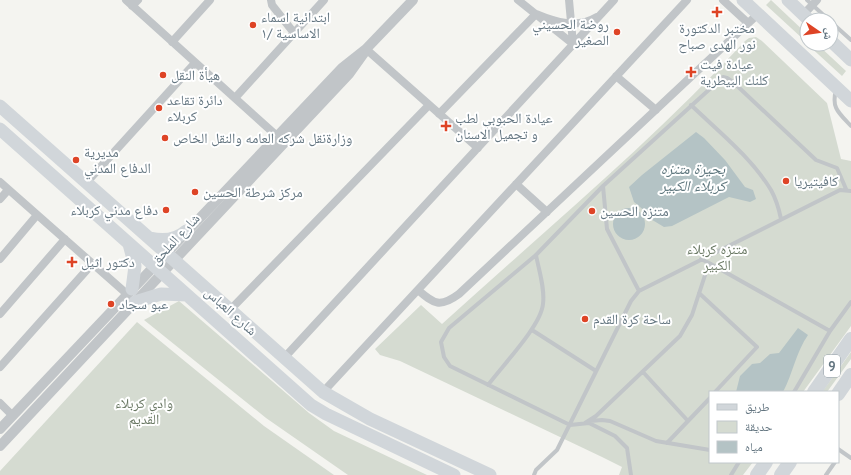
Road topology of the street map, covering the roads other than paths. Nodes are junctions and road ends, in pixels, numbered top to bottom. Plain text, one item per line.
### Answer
1 (126, 0) edge
2 (210, 0) edge
3 (271, 0) edge
4 (324, 0) edge
5 (414, 0) edge
6 (518, 0) edge
7 (569, 0) edge
8 (614, 0) edge
9 (687, 0) edge
10 (723, 0) edge
11 (743, 0) edge
12 (788, 0) edge
13 (812, 2) edge
14 (135, 3) edge
15 (801, 12) edge
16 (808, 12) edge
17 (821, 12) edge
18 (536, 14) junction
19 (758, 14) junction
20 (600, 15) junction
21 (748, 23) junction
22 (571, 24) junction
23 (839, 29) edge
24 (294, 32) junction
25 (851, 40) edge
26 (172, 42) junction
27 (573, 44) junction
28 (839, 49) edge
29 (366, 50) junction
30 (851, 60) edge
31 (195, 63) junction
32 (616, 76) junction
33 (836, 87) junction
34 (235, 98) junction
35 (851, 101) edge
36 (429, 105) junction
37 (691, 105) junction
38 (0, 106) edge
39 (656, 110) junction
40 (439, 114) junction
41 (851, 126) edge
42 (0, 129) edge
43 (281, 140) junction
44 (478, 148) junction
45 (0, 182) edge
46 (86, 182) junction
47 (516, 184) junction
48 (603, 186) junction
49 (846, 189) junction
50 (8, 190) junction
51 (851, 191) edge
52 (0, 199) edge
53 (547, 212) junction
54 (37, 215) junction
55 (781, 219) junction
56 (186, 231) junction
57 (150, 238) junction
58 (65, 239) junction
59 (128, 242) junction
60 (536, 255) junction
61 (170, 257) junction
62 (0, 258) edge
63 (701, 259) junction
64 (92, 263) junction
65 (709, 263) junction
66 (158, 269) junction
67 (418, 290) junction
68 (639, 291) junction
69 (699, 293) junction
70 (131, 295) junction
71 (187, 295) junction
72 (851, 302) edge
73 (230, 310) junction
74 (0, 314) edge
75 (532, 330) junction
76 (830, 331) junction
77 (851, 339) edge
78 (284, 358) junction
79 (0, 366) edge
80 (596, 371) junction
81 (643, 372) junction
82 (851, 375) edge
83 (488, 385) junction
84 (716, 391) edge
85 (795, 391) edge
86 (815, 391) edge
87 (323, 392) junction
88 (839, 393) edge
89 (709, 399) edge
90 (0, 403) edge
91 (13, 416) junction
92 (590, 421) junction
93 (688, 421) junction
94 (585, 423) junction
95 (570, 425) junction
96 (0, 429) edge
97 (667, 443) junction
98 (0, 446) edge
99 (709, 450) edge
100 (840, 450) edge
101 (851, 458) edge
102 (737, 463) edge
103 (765, 463) edge
104 (789, 463) edge
105 (834, 463) edge
106 (454, 475) edge
107 (490, 475) edge
108 (534, 475) edge
109 (631, 475) edge
110 (730, 475) edge
111 (757, 475) edge
112 (781, 475) edge
113 (826, 475) edge

1 - 14 street
2 - 26 street
3 - 24 street
4 - 24 street
5 - 29 street, شارع الملحق
6 - 18 street
7 - 22 street
8 - 20 street
9 - 32 street
10 - 21 street
11 - 19 main road
12 - 15 main road
13 - 16 street
13 - 17 lane
14 - 26 street
18 - 22 street
18 - 27 street
18 - 40 street
19 - 21 street
19 - 33 main road
20 - 22 street
20 - 27 street
21 - 39 street
22 - 27 street
23 - 25 lane
24 - 34 street
26 - 31 street
27 - 44 street
28 - 30 main road
29 - 36 street
29 - 43 street, شارع الملحق
31 - 34 street
31 - 46 street
32 - 39 street
32 - 47 street
33 - 35 main road
33 - 41 lane
34 - 43 street
36 - 40 street
36 - 73 street
37 - 48 lane
37 - 49 lane
37 - 55 lane
38 - 46 main road, شارع العباس
39 - 53 street
40 - 44 street
42 - 59 main road, شارع العباس
43 - 56 street, شارع الملحق
43 - 61 street, شارع الملحق
44 - 78 street
45 - 50 street
46 - 57 main road, شارع العباس
47 - 53 street
47 - 67 street
48 - 60 lane
48 - 68 lane
49 - 51 lane
49 - 55 lane
50 - 52 street
50 - 54 street
53 - 67 street
54 - 58 street
54 - 62 street
55 - 63 lane
56 - 57 main road
56 - 61 street, شارع الملحق
57 - 61 main road, شارع العباس
58 - 64 street
58 - 74 street
59 - 66 main road, شارع العباس
59 - 70 main road
60 - 75 lane
60 - 83 lane
61 - 66 street, شارع الملحق
61 - 73 main road, شارع العباس
63 - 65 lane
63 - 68 lane
64 - 70 street
64 - 79 street
65 - 69 lane
65 - 76 lane
66 - 70 street, شارع الملحق
66 - 71 main road, شارع العباس
67 - 87 street
68 - 80 lane
69 - 81 lane
69 - 84 lane
70 - 71 main road
70 - 91 street, شارع الملحق
70 - 98 street, شارع الملحق
71 - 106 main road, شارع العباس
72 - 76 lane
73 - 78 main road, شارع العباس
75 - 80 lane
75 - 83 lane
76 - 85 lane
77 - 86 highway, 9
78 - 87 main road, شارع العباس
80 - 95 lane
81 - 92 lane
81 - 93 lane
82 - 88 highway, 9
83 - 95 lane
87 - 107 main road, شارع العباس
89 - 93 lane
90 - 91 street
91 - 96 street, شارع الملحق
92 - 94 lane
92 - 97 lane
93 - 97 lane
94 - 95 lane
94 - 109 lane
95 - 108 lane
97 - 99 lane
100 - 101 lane
102 - 110 lane
103 - 111 highway
104 - 112 highway
105 - 113 lane

